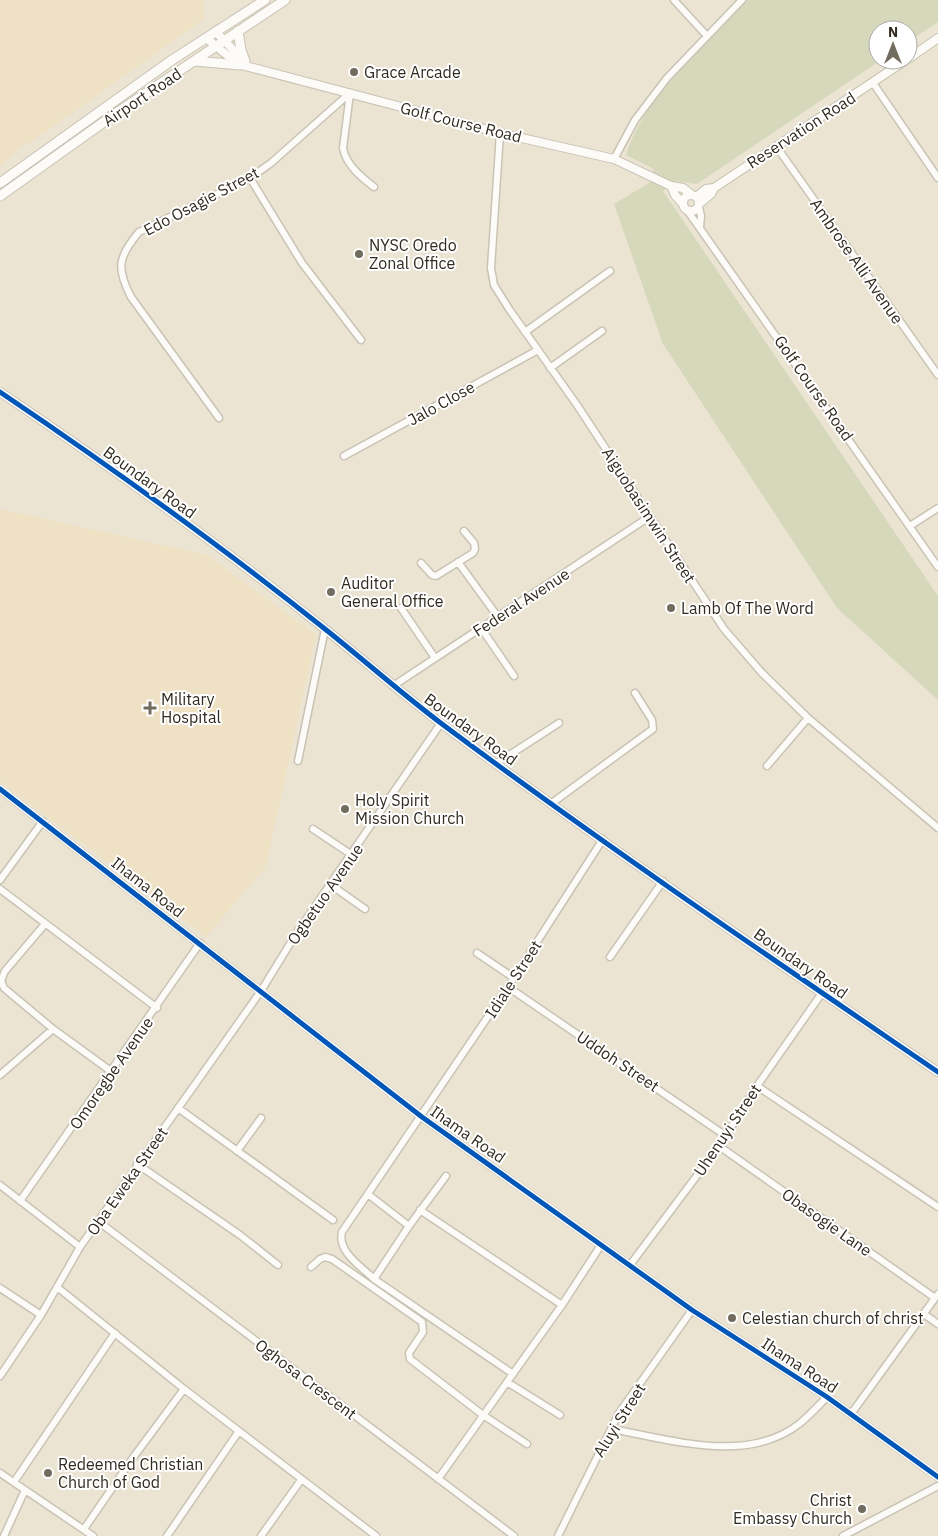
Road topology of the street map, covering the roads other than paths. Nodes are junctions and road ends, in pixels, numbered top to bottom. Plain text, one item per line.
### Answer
1 (265, 0) edge
2 (285, 0) edge
3 (674, 0) edge
4 (742, 0) edge
5 (238, 31) junction
6 (216, 32) junction
7 (708, 36) junction
8 (206, 38) junction
9 (938, 38) edge
10 (225, 40) junction
11 (214, 47) junction
12 (918, 52) edge
13 (196, 61) junction
14 (244, 64) junction
15 (891, 70) edge
16 (872, 83) junction
17 (350, 93) junction
18 (500, 133) junction
19 (776, 146) junction
20 (614, 159) junction
21 (250, 178) junction
22 (938, 178) edge
23 (0, 183) edge
24 (671, 186) junction
25 (374, 187) dead end
26 (0, 196) edge
27 (696, 201) junction
28 (685, 207) junction
29 (700, 227) junction
30 (610, 271) dead end
31 (602, 331) dead end
32 (525, 332) junction
33 (361, 340) dead end
34 (538, 350) junction
35 (550, 368) junction
36 (938, 376) edge
37 (0, 392) edge
38 (219, 418) dead end
39 (344, 456) dead end
40 (938, 508) edge
41 (649, 517) junction
42 (910, 526) junction
43 (464, 531) dead end
44 (458, 562) junction
45 (421, 563) dead end
46 (938, 567) edge
47 (401, 608) dead end
48 (498, 617) junction
49 (482, 628) junction
50 (325, 629) junction
51 (435, 658) junction
52 (514, 676) dead end
53 (393, 686) junction
54 (635, 693) dead end
55 (808, 718) junction
56 (441, 723) junction
57 (559, 723) dead end
58 (298, 761) dead end
59 (497, 764) junction
60 (767, 766) dead end
61 (0, 790) edge
62 (552, 803) junction
63 (43, 821) junction
64 (938, 828) edge
65 (313, 829) dead end
66 (603, 839) junction
67 (352, 855) junction
68 (0, 880) edge
69 (663, 881) junction
70 (331, 885) junction
71 (0, 889) edge
72 (365, 909) dead end
73 (45, 924) junction
74 (200, 943) junction
75 (477, 953) dead end
76 (610, 958) dead end
77 (514, 978) junction
78 (508, 987) junction
79 (261, 991) junction
80 (822, 993) junction
81 (157, 1008) junction
82 (53, 1029) junction
83 (112, 1072) junction
84 (938, 1072) edge
85 (0, 1075) edge
86 (757, 1086) junction
87 (178, 1108) junction
88 (261, 1118) dead end
89 (422, 1118) junction
90 (726, 1136) junction
91 (719, 1146) junction
92 (237, 1151) junction
93 (137, 1164) junction
94 (446, 1176) dead end
95 (0, 1185) edge
96 (369, 1195) junction
97 (20, 1201) junction
98 (938, 1207) edge
99 (420, 1210) junction
100 (333, 1220) dead end
101 (99, 1222) junction
102 (409, 1226) junction
103 (601, 1245) junction
104 (80, 1247) junction
105 (278, 1265) dead end
106 (630, 1265) junction
107 (311, 1267) dead end
108 (374, 1279) junction
109 (57, 1287) junction
110 (0, 1288) edge
111 (936, 1296) edge
112 (562, 1305) junction
113 (692, 1310) junction
114 (924, 1314) junction
115 (41, 1315) junction
116 (938, 1324) edge
117 (115, 1333) junction
118 (513, 1374) junction
119 (0, 1376) edge
120 (507, 1382) junction
121 (184, 1389) junction
122 (827, 1397) junction
123 (483, 1414) junction
124 (851, 1414) junction
125 (560, 1415) dead end
126 (611, 1429) junction
127 (239, 1431) junction
128 (527, 1444) dead end
129 (0, 1472) edge
130 (938, 1477) edge
131 (438, 1479) junction
132 (301, 1480) junction
133 (14, 1482) junction
134 (938, 1486) edge
135 (25, 1490) junction
136 (84, 1529) junction
137 (4, 1536) edge
138 (93, 1536) edge
139 (168, 1536) edge
140 (261, 1536) edge
141 (376, 1536) edge
142 (514, 1536) edge
143 (558, 1536) edge
144 (843, 1536) edge

1 - 6 main road, Airport Road
2 - 5 main road, Airport Road
3 - 7 street
4 - 7 street
5 - 10 main road, Airport Road
5 - 14 main road
6 - 8 main road, Airport Road
6 - 10 street
7 - 20 street
8 - 11 street, Golf Course Road
8 - 23 main road, Airport Road
9 - 12 street, Reservation Road
10 - 11 main road, Airport Road
10 - 14 street
11 - 13 main road, Airport Road
11 - 14 street, Golf Course Road
13 - 14 main road
13 - 26 main road, Airport Road
14 - 17 street, Golf Course Road
15 - 16 street, Reservation Road
16 - 19 street, Reservation Road
16 - 22 street
17 - 18 street, Golf Course Road
17 - 21 street, Edo Osagie Street
17 - 25 street
18 - 20 street, Golf Course Road
18 - 32 street, Aiguobasimwin Street
19 - 27 street, Reservation Road
19 - 36 street, Ambrose Alli Avenue
20 - 24 street, Golf Course Road
21 - 33 street
21 - 38 street, Edo Osagie Street
24 - 27 street
24 - 28 street
27 - 28 street
27 - 28 street
27 - 29 street, Golf Course Road
28 - 29 street
29 - 42 street, Golf Course Road
30 - 32 street
31 - 35 street
32 - 34 street, Aiguobasimwin Street
34 - 35 street, Aiguobasimwin Street
34 - 39 street, Jalo Close
35 - 41 street, Aiguobasimwin Street
37 - 50 street, Boundary Road
40 - 42 street
41 - 48 street, Federal Avenue
41 - 55 street, Aiguobasimwin Street
42 - 46 street, Golf Course Road
43 - 44 street
44 - 45 street
44 - 48 street
47 - 51 street
48 - 49 street, Federal Avenue
49 - 51 street, Federal Avenue
49 - 52 street
50 - 53 street, Boundary Road
50 - 58 street
51 - 53 street, Federal Avenue
53 - 56 street, Boundary Road
54 - 62 street
55 - 60 street
55 - 64 street, Aiguobasimwin Street
56 - 59 street, Boundary Road
56 - 67 street, Ogbetuo Avenue
57 - 59 street
59 - 62 street, Boundary Road
61 - 63 street, Ihama Road
62 - 66 street, Boundary Road
63 - 68 street
63 - 74 street, Ihama Road
65 - 67 street
66 - 69 street, Boundary Road
66 - 77 street, Idiale Street
67 - 70 street, Ogbetuo Avenue
69 - 76 street
69 - 80 street, Boundary Road
70 - 72 street
70 - 79 street, Ogbetuo Avenue
71 - 73 street
73 - 81 street
73 - 82 street
74 - 79 street, Ihama Road
74 - 81 street, Omoregbe Avenue
75 - 77 street
77 - 78 street, Idiale Street
78 - 89 street, Idiale Street
78 - 90 street, Uddoh Street
79 - 87 street, Oba Eweka Street
79 - 89 street, Ihama Road
80 - 84 street, Boundary Road
80 - 86 street, Uhenuyi Street
81 - 83 street, Omoregbe Avenue
82 - 83 street
82 - 85 street
83 - 97 street, Omoregbe Avenue
86 - 90 street, Uhenuyi Street
86 - 98 street
87 - 92 street
87 - 93 street, Oba Eweka Street
88 - 92 street
89 - 96 street, Idiale Street
89 - 103 street, Ihama Road
90 - 91 street, Uhenuyi Street
91 - 106 street, Uhenuyi Street
91 - 111 street, Obasogie Lane
92 - 100 street
93 - 101 street, Oba Eweka Street
93 - 105 street
94 - 99 street
95 - 97 street
96 - 102 street
96 - 108 street, Idiale Street
97 - 104 street
99 - 102 street
99 - 112 street
101 - 104 street, Oba Eweka Street
101 - 131 street, Oghosa Crescent
102 - 108 street
103 - 106 street, Ihama Road
103 - 112 street
104 - 109 street, Oba Eweka Street
106 - 113 street, Ihama Road
107 - 123 street
108 - 118 street
109 - 115 street, Oba Eweka Street
109 - 117 street
110 - 115 street
111 - 114 street
112 - 118 street
113 - 122 street, Ihama Road
113 - 126 street, Aluyi Street
114 - 116 street
114 - 124 street
115 - 119 street, Oba Eweka Street
117 - 121 street
117 - 133 street
118 - 120 street
120 - 123 street
120 - 125 street
121 - 127 street
121 - 136 street
122 - 124 street, Ihama Road
122 - 126 street
123 - 128 street
123 - 131 street
124 - 130 street, Ihama Road
126 - 143 street, Aluyi Street
127 - 132 street
127 - 139 street
129 - 133 street
131 - 142 street, Oghosa Crescent
132 - 140 street
132 - 141 street
133 - 135 street
134 - 144 street
135 - 136 street
135 - 137 street
136 - 138 street

